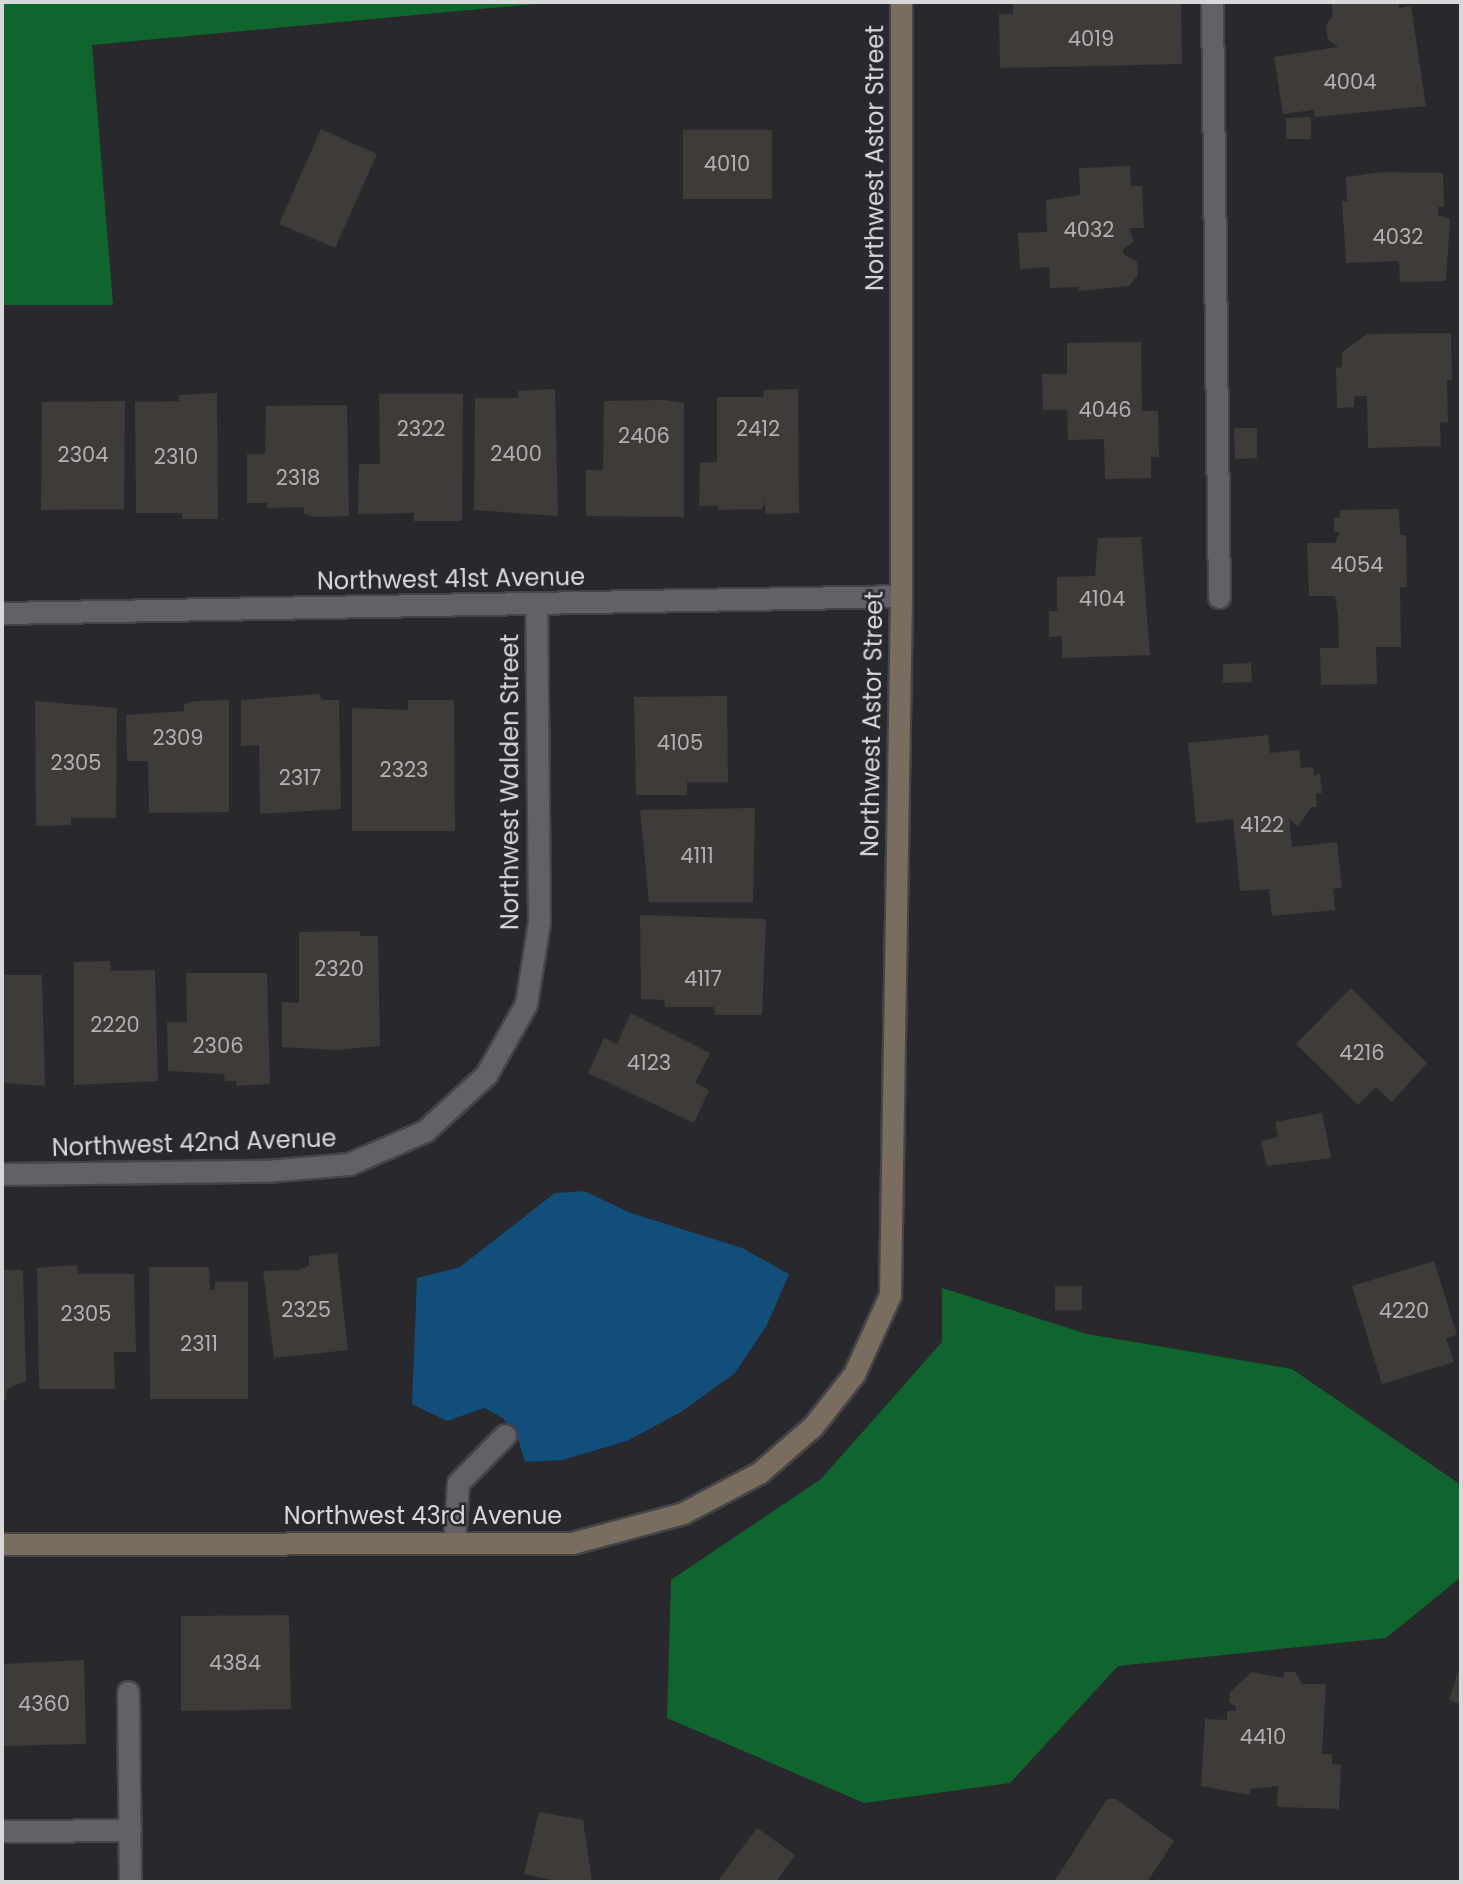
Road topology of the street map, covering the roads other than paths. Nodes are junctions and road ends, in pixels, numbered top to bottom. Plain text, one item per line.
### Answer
1 (901, 2) edge
2 (1212, 2) edge
3 (901, 596) junction
4 (1219, 597) dead end
5 (536, 603) junction
6 (2, 613) edge
7 (486, 1075) joint
8 (2, 1174) edge
9 (813, 1426) joint
10 (505, 1435) dead end
11 (454, 1543) junction
12 (2, 1544) edge
13 (128, 1692) dead end
14 (130, 1830) junction
15 (2, 1831) edge
16 (130, 1882) edge

1 - 3 street, Northwest Astor Street
2 - 4 street
3 - 5 street, Northwest 41st Avenue
3 - 9 street, Northwest Astor Street
5 - 6 street, Northwest 41st Avenue
5 - 7 street, Northwest Walden Street
7 - 8 street, Northwest 42nd Avenue
9 - 11 street, Northwest 43rd Avenue
10 - 11 street
11 - 12 street, Northwest 43rd Avenue
13 - 14 street
14 - 15 street
14 - 16 street

